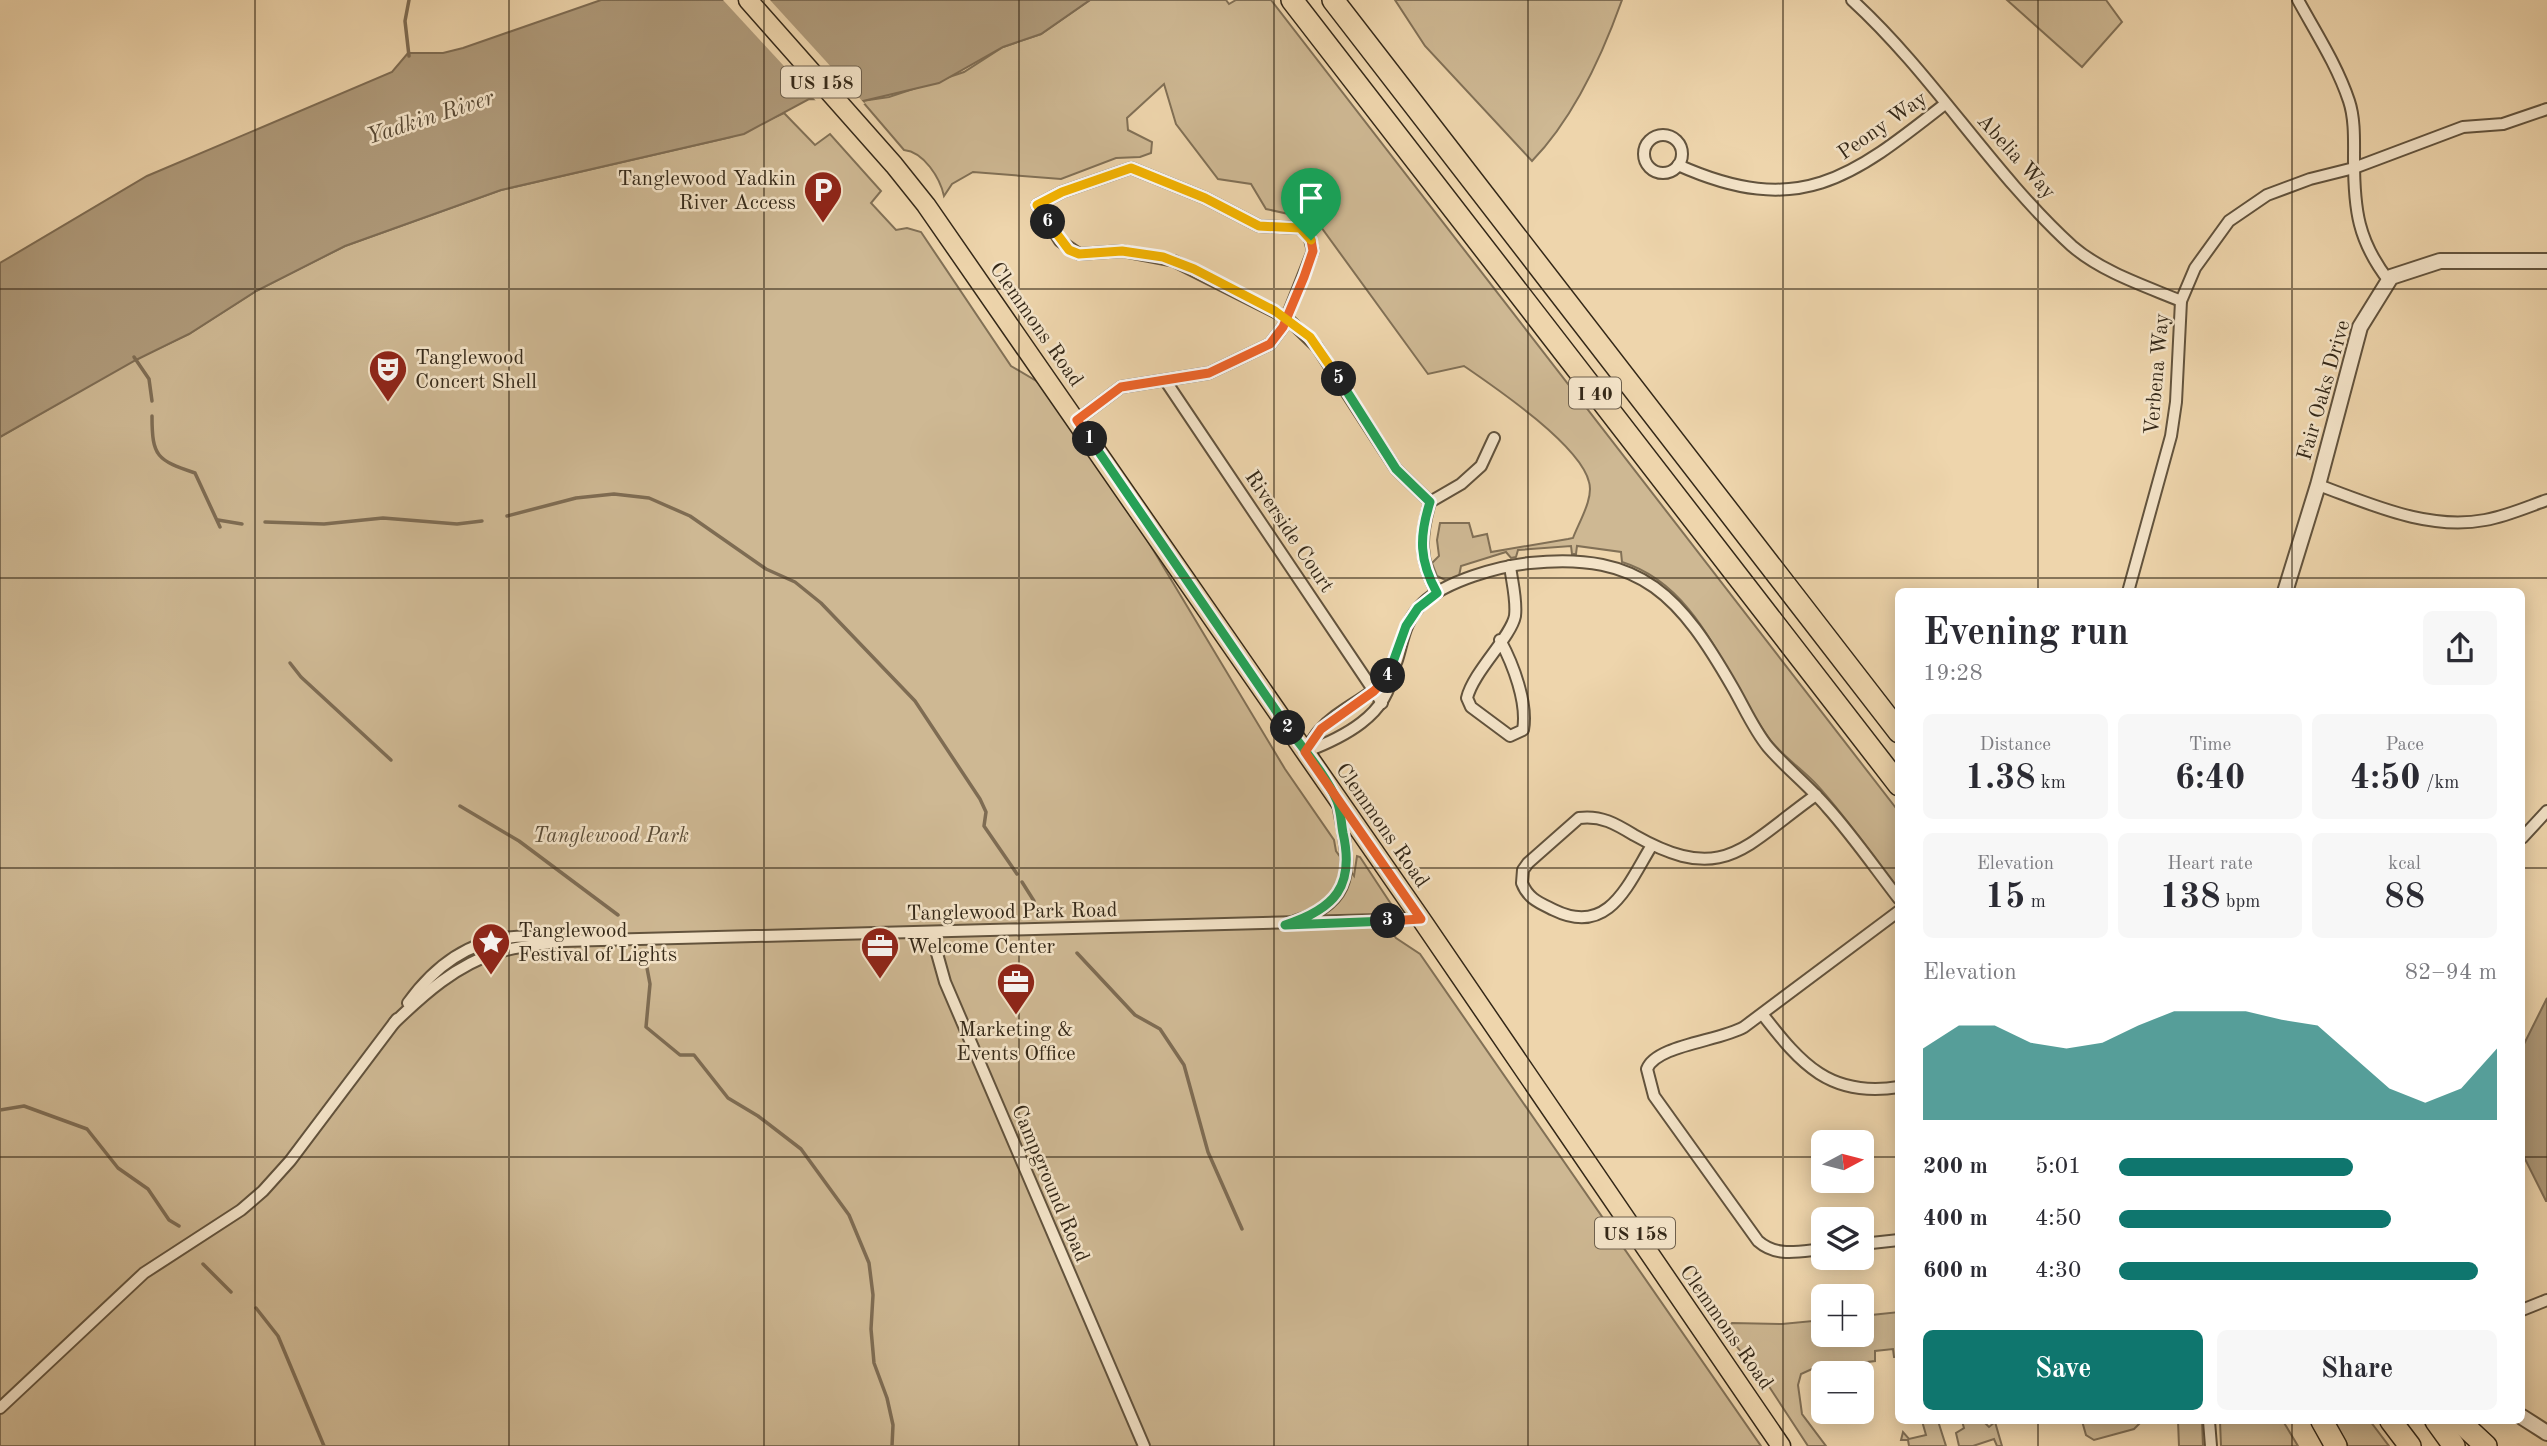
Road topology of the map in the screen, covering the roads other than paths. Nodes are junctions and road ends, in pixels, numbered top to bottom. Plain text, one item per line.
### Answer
1 (748, 0) edge
2 (1292, 0) edge
3 (1333, 0) edge
4 (1852, 0) edge
5 (2298, 0) edge
6 (1945, 104) junction
7 (2547, 109) edge
8 (1678, 165) dead end
9 (2354, 168) junction
10 (2547, 261) edge
11 (2389, 281) junction
12 (2181, 301) junction
13 (1287, 318) junction
14 (1165, 380) junction
15 (1077, 420) junction
16 (1494, 438) dead end
17 (2318, 485) junction
18 (2547, 500) edge
19 (1430, 502) junction
20 (1510, 566) junction
21 (2128, 588) edge
22 (2287, 588) edge
23 (1437, 593) junction
24 (1500, 640) junction
25 (1392, 671) junction
26 (1374, 691) junction
27 (1382, 703) junction
28 (1895, 727) edge
29 (1305, 752) junction
30 (1895, 780) edge
31 (1816, 795) junction
32 (1337, 801) junction
33 (2547, 811) edge
34 (2525, 835) edge
35 (1652, 845) junction
36 (1895, 894) edge
37 (1895, 914) edge
38 (1421, 919) junction
39 (1285, 925) junction
40 (931, 932) junction
41 (1763, 1015) junction
42 (1895, 1087) edge
43 (1895, 1240) edge
44 (1874, 1243) edge
45 (1811, 1250) edge
46 (2547, 1300) edge
47 (2525, 1309) edge
48 (0, 1408) edge
49 (2525, 1419) edge
50 (2209, 1424) edge
51 (2324, 1424) edge
52 (2393, 1424) edge
53 (2438, 1424) edge
54 (2462, 1424) edge
55 (2547, 1433) edge
56 (1144, 1446) edge
57 (1781, 1446) edge
58 (2211, 1446) edge
59 (2336, 1446) edge
60 (2410, 1446) edge
61 (2454, 1446) edge
62 (2486, 1446) edge

1 - 15 main road, Clemmons Road / US 158
2 - 30 highway, I 40
3 - 28 highway, I 40
4 - 6 street, Abelia Way
5 - 9 street
6 - 8 street, Peony Way
6 - 12 street, Abelia Way
7 - 9 street, Verbena Way
9 - 11 street
9 - 12 street, Verbena Way
10 - 11 street
11 - 17 street, Fair Oaks Drive
12 - 21 street, Verbena Way
13 - 13 street
13 - 14 street
13 - 19 street
14 - 15 street
14 - 26 street, Riverside Court
15 - 29 main road, Clemmons Road / US 158
16 - 19 street
17 - 18 street
17 - 22 street, Fair Oaks Drive
19 - 23 street
20 - 23 street
20 - 24 street
20 - 31 street
23 - 25 street
24 - 24 street
25 - 26 street
25 - 27 street
26 - 27 street, Riverside Court
26 - 29 street
27 - 29 street
29 - 32 main road, Clemmons Road / US 158
31 - 35 street
31 - 36 street
32 - 38 main road, Clemmons Road / US 158
32 - 39 street
33 - 34 street
35 - 35 street
37 - 41 street
38 - 39 street, Tanglewood Park Road
38 - 57 main road, Clemmons Road / US 158
39 - 40 street, Tanglewood Park Road
40 - 48 street, Tanglewood Park Road
40 - 56 street, Campground Road
41 - 42 street
41 - 45 street
43 - 44 street
46 - 47 street
49 - 55 street
50 - 58 street
51 - 59 highway
52 - 60 highway
53 - 61 highway
54 - 62 highway

